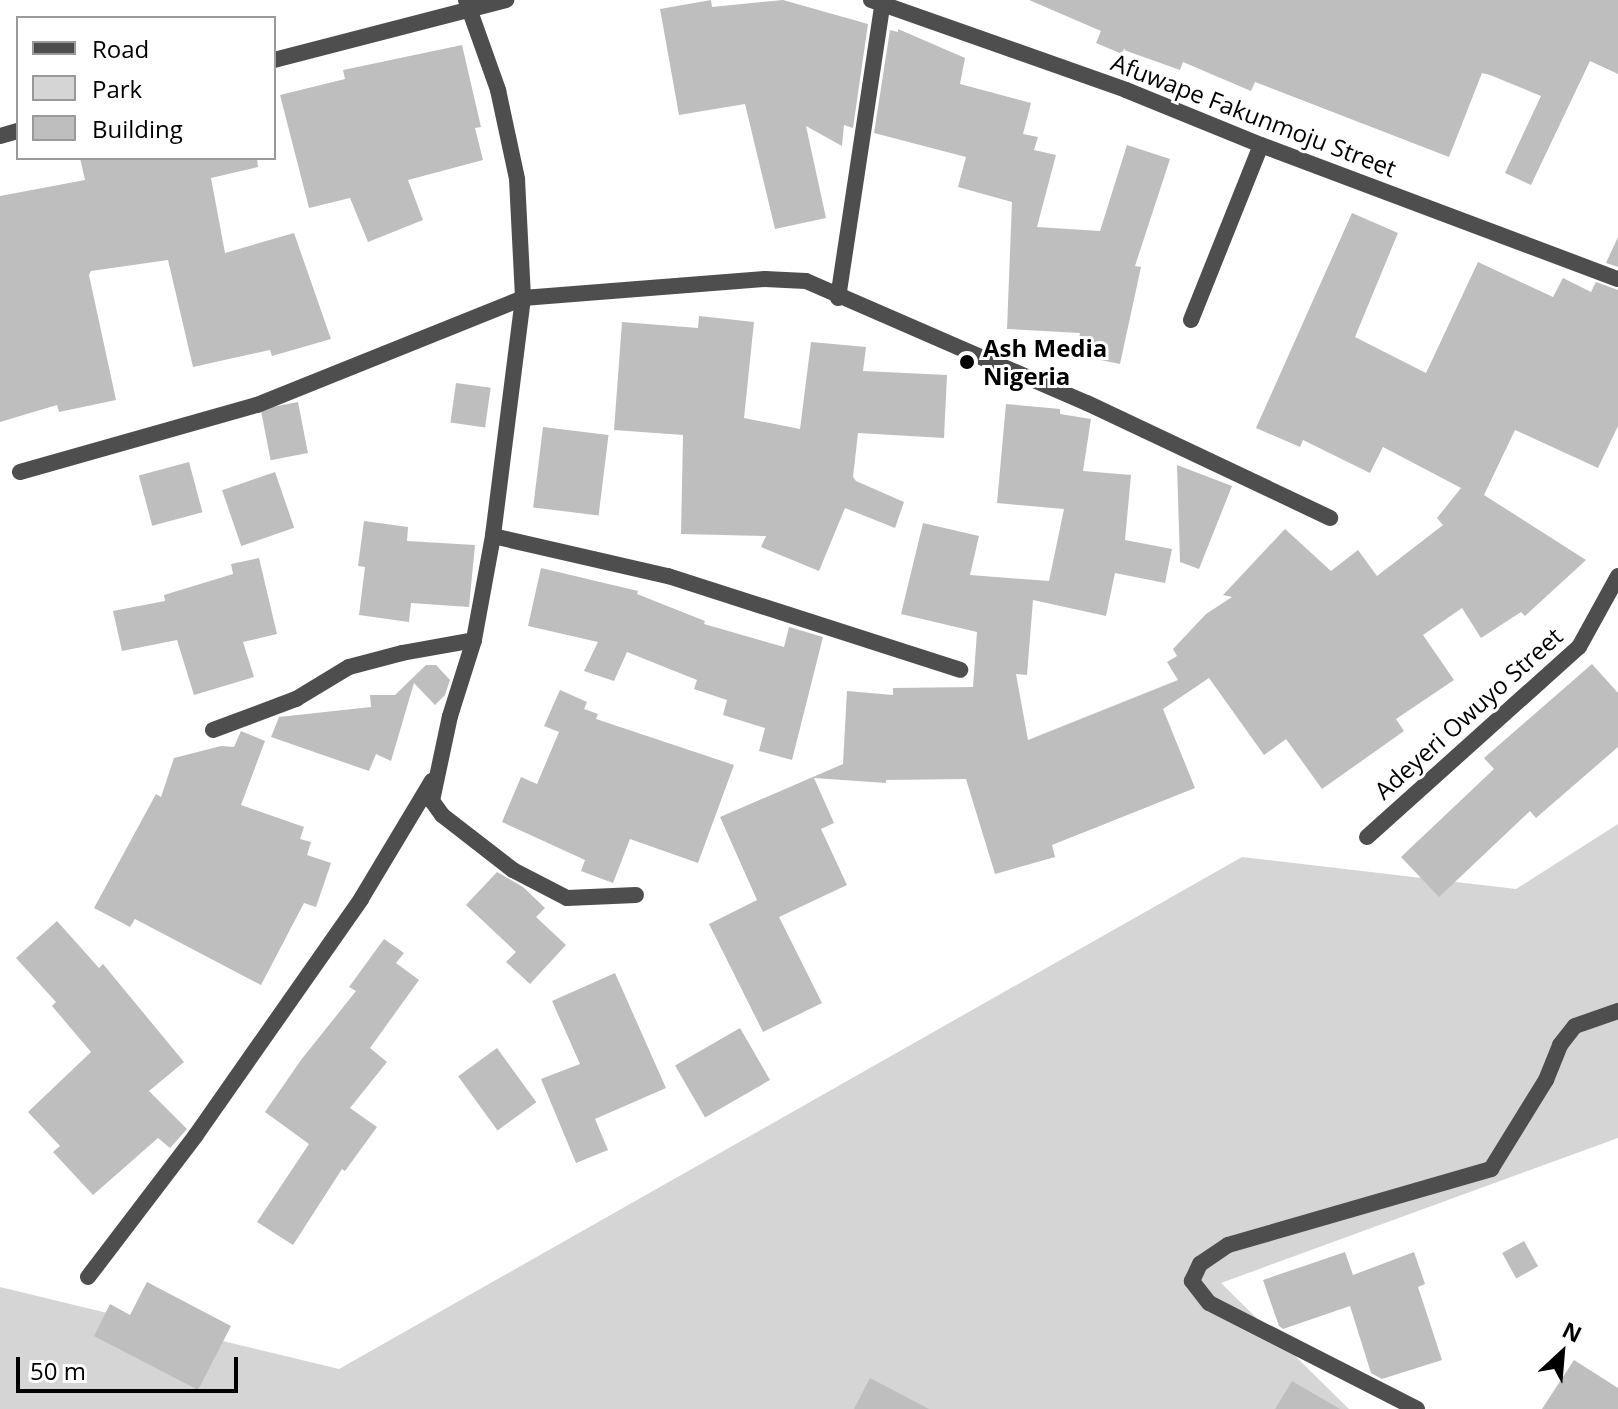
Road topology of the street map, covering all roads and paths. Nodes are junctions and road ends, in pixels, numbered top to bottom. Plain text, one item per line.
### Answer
1 (506, 0) edge
2 (877, 3) edge
3 (467, 4) edge
4 (276, 59) edge
5 (1261, 145) junction
6 (1618, 279) edge
7 (523, 298) junction
8 (838, 298) junction
9 (1191, 320) dead end
10 (20, 472) dead end
11 (1330, 518) dead end
12 (493, 536) junction
13 (1618, 576) edge
14 (474, 640) junction
15 (960, 670) dead end
16 (213, 730) dead end
17 (435, 777) junction
18 (1367, 837) dead end
19 (636, 895) dead end
20 (1618, 1011) edge
21 (88, 1277) dead end
22 (1417, 1409) edge

1 - 3 street
2 - 5 street, Afuwape Fakunmoju Street
2 - 8 street
3 - 4 street
3 - 7 street
5 - 6 street, Afuwape Fakunmoju Street
5 - 9 street
7 - 8 street
7 - 10 street
7 - 12 street
8 - 11 street
12 - 14 street
12 - 15 street
13 - 18 street, Adeyeri Owuyo Street
14 - 16 street
14 - 17 street
17 - 19 street
17 - 21 street
20 - 22 street

